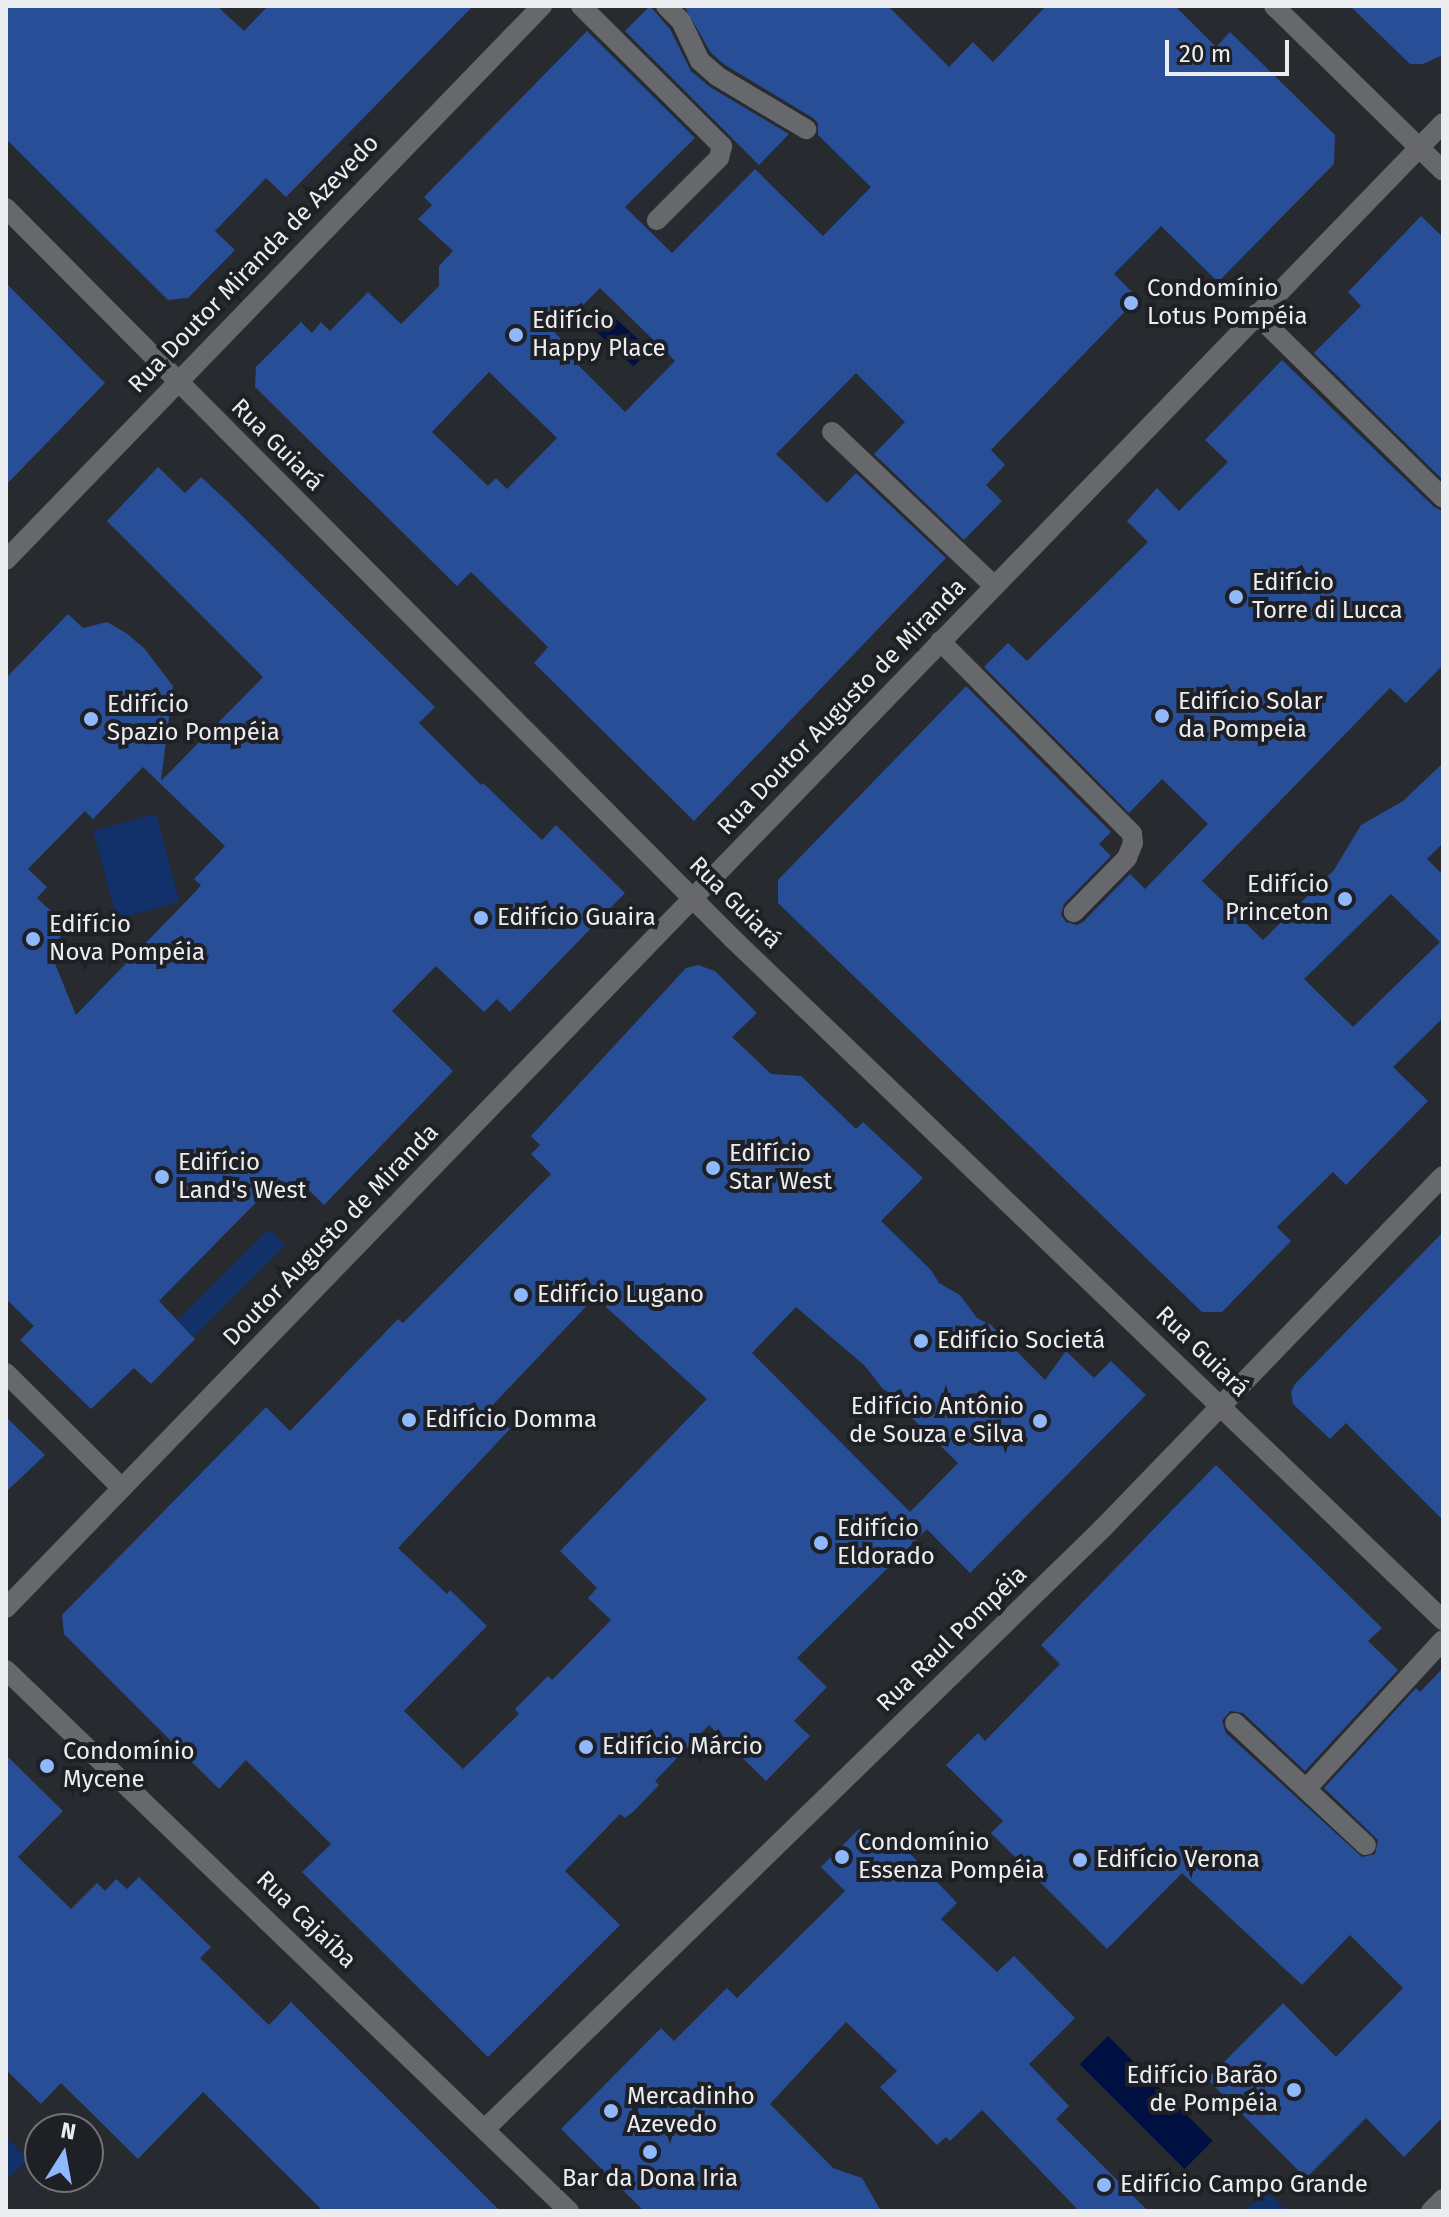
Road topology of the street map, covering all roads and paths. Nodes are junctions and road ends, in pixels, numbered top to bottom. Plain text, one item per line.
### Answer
1 (542, 6) edge
2 (581, 6) edge
3 (666, 6) edge
4 (1274, 6) edge
5 (1443, 123) edge
6 (806, 129) dead end
7 (1419, 147) junction
8 (1443, 171) edge
9 (6, 208) edge
10 (657, 220) dead end
11 (1256, 314) junction
12 (177, 381) junction
13 (832, 432) dead end
14 (1443, 498) edge
15 (6, 560) edge
16 (994, 586) junction
17 (940, 641) junction
18 (694, 899) junction
19 (1074, 912) dead end
20 (1443, 1176) edge
21 (6, 1373) edge
22 (1221, 1407) junction
23 (122, 1488) junction
24 (6, 1608) edge
25 (1443, 1620) edge
26 (1443, 1640) edge
27 (6, 1670) edge
28 (1235, 1723) dead end
29 (1306, 1789) junction
30 (1366, 1845) dead end
31 (485, 2129) junction
32 (1443, 2199) edge
33 (569, 2211) edge
34 (1431, 2211) edge

1 - 12 street, Rua Doutor Miranda de Azevedo
2 - 10 street
3 - 6 street
4 - 7 street
5 - 7 street, Rua Doutor Augusto de Miranda
7 - 8 street
7 - 11 street, Rua Doutor Augusto de Miranda
9 - 12 street, Rua Guiará
11 - 14 street
11 - 16 street, Rua Doutor Augusto de Miranda
12 - 15 street, Rua Doutor Miranda de Azevedo
12 - 18 street, Rua Guiará
13 - 16 street, Rua Doutor Augusto de Miranda
16 - 17 street, Rua Doutor Augusto de Miranda
17 - 18 street, Rua Doutor Augusto de Miranda
17 - 19 street
18 - 22 street, Rua Guiará
18 - 23 street, Doutor Augusto de Miranda
20 - 22 street, Rua Raul Pompéia
21 - 23 street
22 - 25 street, Rua Guiará
22 - 31 street, Rua Raul Pompéia
23 - 24 street, Doutor Augusto de Miranda
26 - 29 street
27 - 31 street, Rua Cajaíba
28 - 29 street
29 - 30 street
31 - 33 street, Rua Cajaíba
32 - 34 street

